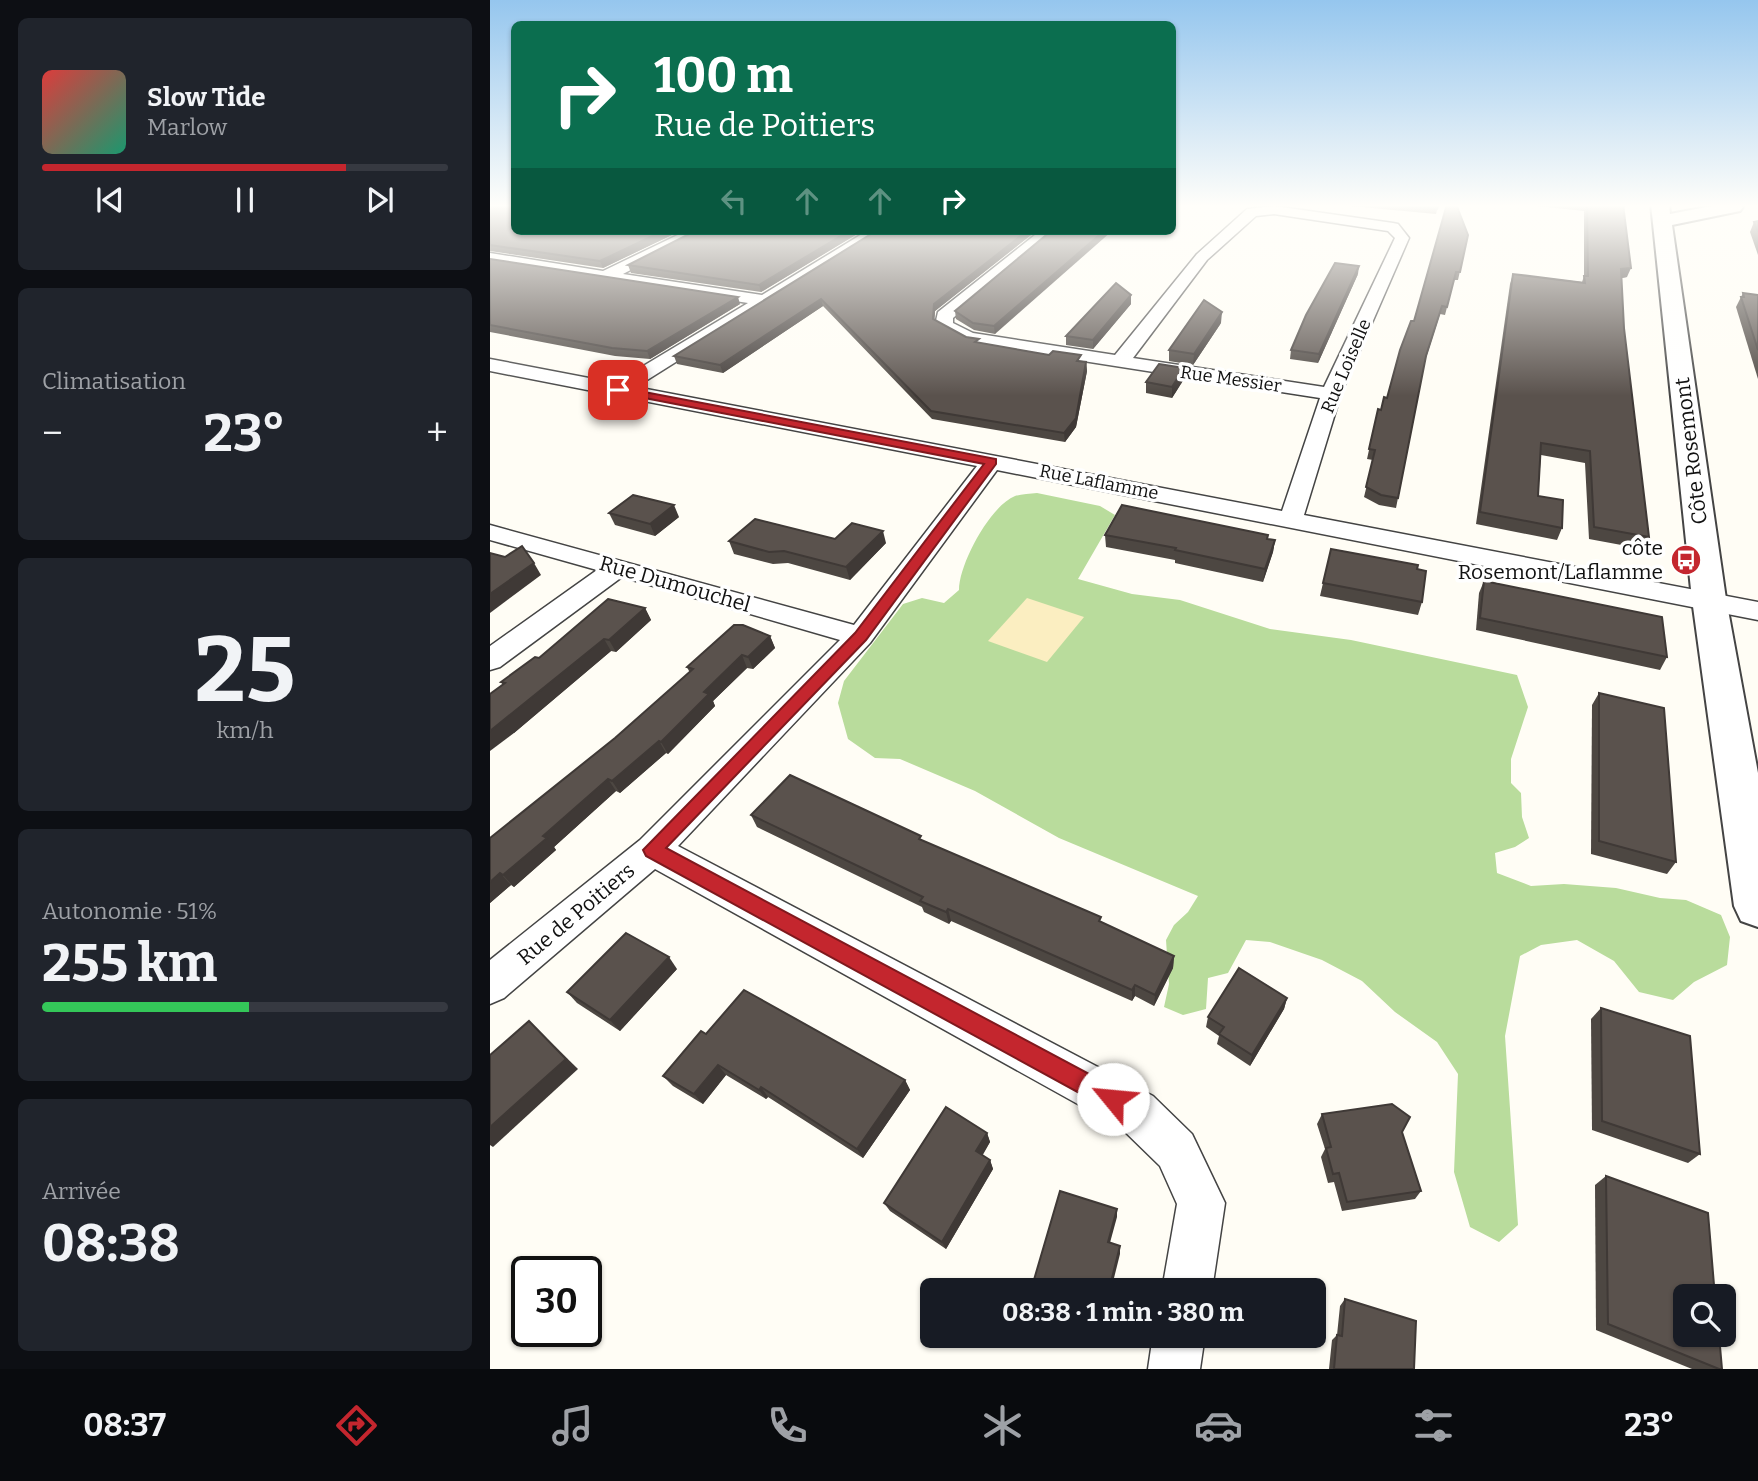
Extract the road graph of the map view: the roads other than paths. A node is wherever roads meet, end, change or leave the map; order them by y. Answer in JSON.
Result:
{"nodes":[{"id":1,"x":558,"y":268,"type":"edge"},
{"id":2,"x":622,"y":268,"type":"edge"},
{"id":3,"x":817,"y":268,"type":"edge"},
{"id":4,"x":1003,"y":268,"type":"edge"},
{"id":5,"x":1193,"y":268,"type":"edge"},
{"id":6,"x":1388,"y":268,"type":"edge"},
{"id":7,"x":1668,"y":268,"type":"edge"},
{"id":8,"x":607,"y":275,"type":"junction"},
{"id":9,"x":764,"y":300,"type":"junction"},
{"id":10,"x":1119,"y":363,"type":"junction"},
{"id":11,"x":490,"y":365,"type":"edge"},
{"id":12,"x":618,"y":390,"type":"junction"},
{"id":13,"x":1331,"y":394,"type":"junction"},
{"id":14,"x":992,"y":462,"type":"junction"},
{"id":15,"x":1291,"y":519,"type":"junction"},
{"id":16,"x":490,"y":532,"type":"edge"},
{"id":17,"x":618,"y":568,"type":"junction"},
{"id":18,"x":1709,"y":599,"type":"junction"},
{"id":19,"x":1758,"y":611,"type":"edge"},
{"id":20,"x":860,"y":636,"type":"junction"},
{"id":21,"x":490,"y":660,"type":"edge"},
{"id":22,"x":652,"y":850,"type":"junction"},
{"id":23,"x":1758,"y":906,"type":"edge"},
{"id":24,"x":490,"y":985,"type":"edge"},
{"id":25,"x":1189,"y":1278,"type":"edge"},
{"id":26,"x":1178,"y":1348,"type":"edge"},
{"id":27,"x":1174,"y":1369,"type":"edge"}],
"edges":[{"from":1,"to":8,"type":"street"},
{"from":2,"to":8,"type":"street"},
{"from":3,"to":9,"type":"street"},
{"from":4,"to":10,"type":"street","name":"Rue Messier"},
{"from":5,"to":10,"type":"street","name":"Rue Loiselle"},
{"from":6,"to":13,"type":"street","name":"Rue Loiselle"},
{"from":7,"to":18,"type":"street","name":"Côte Rosemont"},
{"from":8,"to":9,"type":"street"},
{"from":9,"to":12,"type":"street"},
{"from":10,"to":13,"type":"street","name":"Rue Messier"},
{"from":11,"to":12,"type":"street","name":"Rue Laflamme"},
{"from":12,"to":14,"type":"street","name":"Rue Laflamme"},
{"from":13,"to":15,"type":"street","name":"Rue Loiselle"},
{"from":14,"to":15,"type":"street","name":"Rue Laflamme"},
{"from":14,"to":20,"type":"street","name":"Rue de Poitiers"},
{"from":15,"to":18,"type":"street","name":"Rue Laflamme"},
{"from":16,"to":17,"type":"street","name":"Rue Dumouchel"},
{"from":17,"to":20,"type":"street","name":"Rue Dumouchel"},
{"from":17,"to":21,"type":"street"},
{"from":18,"to":19,"type":"street","name":"Rue Laflamme"},
{"from":18,"to":23,"type":"street","name":"Côte Rosemont"},
{"from":20,"to":22,"type":"street","name":"Rue de Poitiers"},
{"from":22,"to":24,"type":"street","name":"Rue de Poitiers"},
{"from":22,"to":25,"type":"street"},
{"from":26,"to":27,"type":"street"}]}
